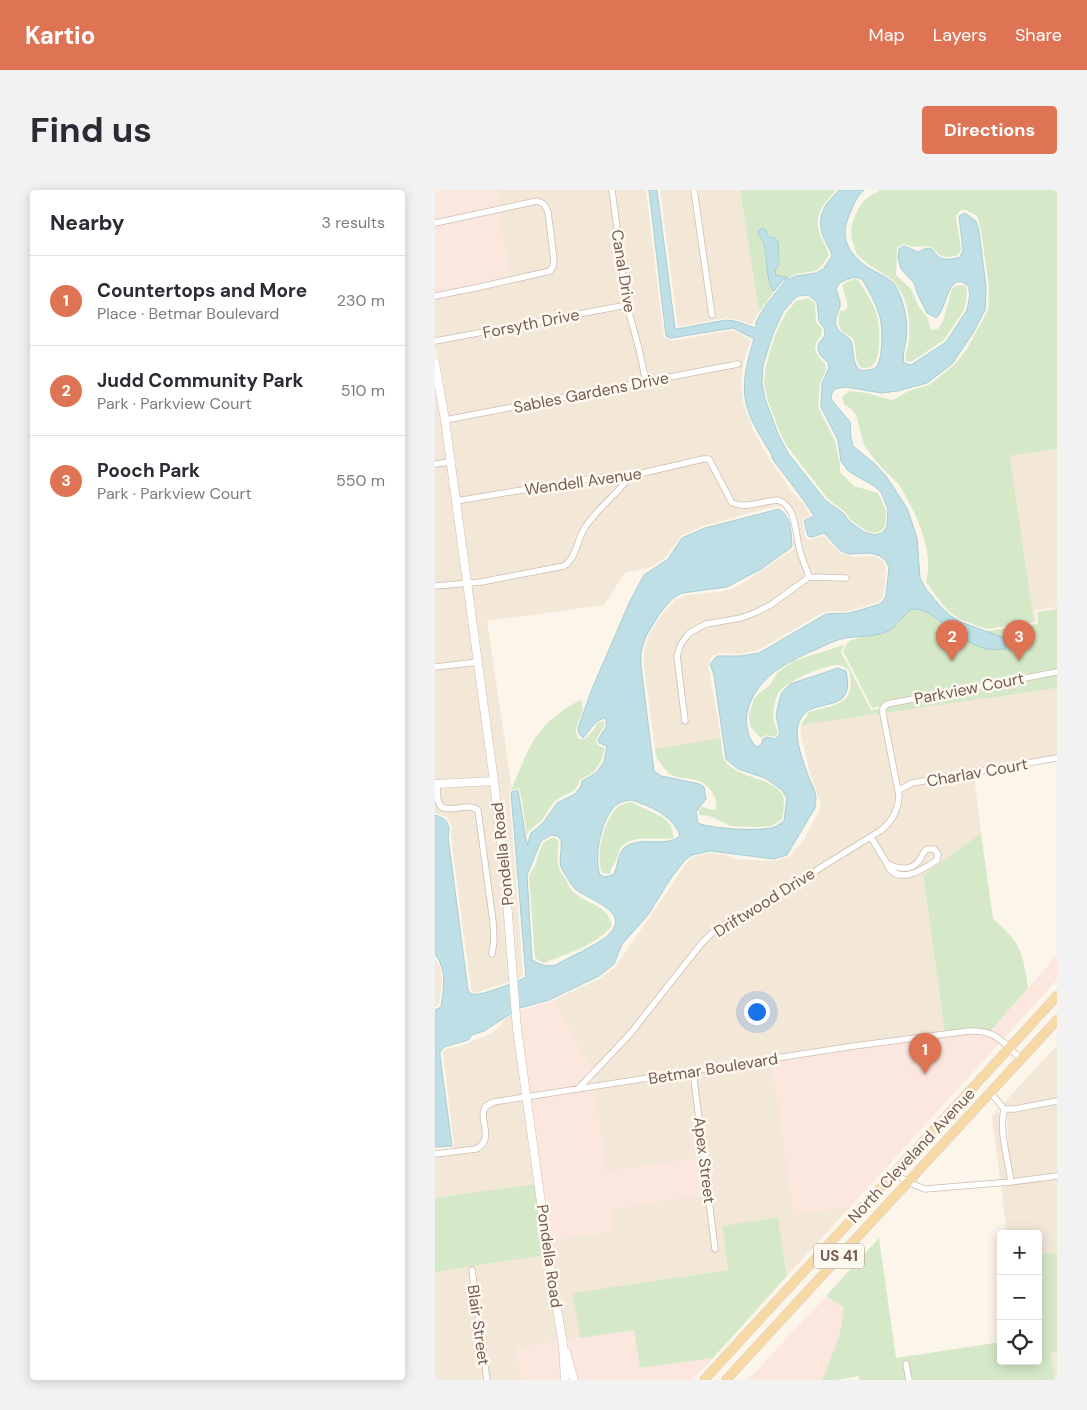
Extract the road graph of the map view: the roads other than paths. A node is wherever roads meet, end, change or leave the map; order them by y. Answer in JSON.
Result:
{"nodes":[{"id":1,"x":612,"y":190,"type":"edge"},
{"id":2,"x":694,"y":190,"type":"edge"},
{"id":3,"x":435,"y":223,"type":"edge"},
{"id":4,"x":435,"y":296,"type":"edge"},
{"id":5,"x":627,"y":305,"type":"junction"},
{"id":6,"x":712,"y":315,"type":"dead end"},
{"id":7,"x":435,"y":342,"type":"edge"},
{"id":8,"x":435,"y":363,"type":"edge"},
{"id":9,"x":738,"y":364,"type":"dead end"},
{"id":10,"x":646,"y":382,"type":"junction"},
{"id":11,"x":445,"y":420,"type":"junction"},
{"id":12,"x":451,"y":462,"type":"junction"},
{"id":13,"x":435,"y":464,"type":"edge"},
{"id":14,"x":630,"y":476,"type":"junction"},
{"id":15,"x":456,"y":501,"type":"junction"},
{"id":16,"x":809,"y":577,"type":"junction"},
{"id":17,"x":846,"y":578,"type":"dead end"},
{"id":18,"x":467,"y":582,"type":"junction"},
{"id":19,"x":435,"y":586,"type":"edge"},
{"id":20,"x":478,"y":662,"type":"junction"},
{"id":21,"x":435,"y":666,"type":"edge"},
{"id":22,"x":1057,"y":672,"type":"edge"},
{"id":23,"x":883,"y":708,"type":"joint"},
{"id":24,"x":685,"y":721,"type":"dead end"},
{"id":25,"x":1057,"y":758,"type":"edge"},
{"id":26,"x":494,"y":781,"type":"junction"},
{"id":27,"x":436,"y":784,"type":"edge"},
{"id":28,"x":899,"y":790,"type":"junction"},
{"id":29,"x":871,"y":837,"type":"junction"},
{"id":30,"x":887,"y":864,"type":"junction"},
{"id":31,"x":915,"y":864,"type":"junction"},
{"id":32,"x":919,"y":870,"type":"junction"},
{"id":33,"x":492,"y":954,"type":"dead end"},
{"id":34,"x":1057,"y":996,"type":"edge"},
{"id":35,"x":1057,"y":1020,"type":"edge"},
{"id":36,"x":1009,"y":1048,"type":"junction"},
{"id":37,"x":1021,"y":1059,"type":"junction"},
{"id":38,"x":693,"y":1071,"type":"junction"},
{"id":39,"x":578,"y":1089,"type":"junction"},
{"id":40,"x":990,"y":1092,"type":"junction"},
{"id":41,"x":527,"y":1097,"type":"junction"},
{"id":42,"x":1057,"y":1102,"type":"edge"},
{"id":43,"x":1004,"y":1109,"type":"junction"},
{"id":44,"x":435,"y":1154,"type":"edge"},
{"id":45,"x":895,"y":1173,"type":"junction"},
{"id":46,"x":1057,"y":1176,"type":"edge"},
{"id":47,"x":907,"y":1182,"type":"junction"},
{"id":48,"x":1011,"y":1182,"type":"junction"},
{"id":49,"x":715,"y":1249,"type":"dead end"},
{"id":50,"x":472,"y":1270,"type":"dead end"},
{"id":51,"x":563,"y":1345,"type":"junction"},
{"id":52,"x":906,"y":1364,"type":"dead end"},
{"id":53,"x":487,"y":1380,"type":"edge"},
{"id":54,"x":565,"y":1380,"type":"edge"},
{"id":55,"x":574,"y":1380,"type":"edge"},
{"id":56,"x":704,"y":1380,"type":"edge"},
{"id":57,"x":726,"y":1380,"type":"edge"},
{"id":58,"x":909,"y":1380,"type":"edge"}],
"edges":[{"from":1,"to":5,"type":"street","name":"Canal Drive"},
{"from":2,"to":6,"type":"street"},
{"from":3,"to":4,"type":"street"},
{"from":5,"to":7,"type":"street","name":"Forsyth Drive"},
{"from":5,"to":10,"type":"street","name":"Canal Drive"},
{"from":8,"to":11,"type":"main road","name":"Pondella Road"},
{"from":9,"to":10,"type":"street","name":"Sables Gardens Drive"},
{"from":10,"to":11,"type":"street","name":"Sables Gardens Drive"},
{"from":11,"to":12,"type":"main road","name":"Pondella Road"},
{"from":12,"to":13,"type":"street"},
{"from":12,"to":15,"type":"main road","name":"Pondella Road"},
{"from":14,"to":15,"type":"street","name":"Wendell Avenue"},
{"from":14,"to":16,"type":"street","name":"Wendell Avenue"},
{"from":14,"to":18,"type":"street"},
{"from":15,"to":18,"type":"main road","name":"Pondella Road"},
{"from":16,"to":17,"type":"street"},
{"from":16,"to":24,"type":"street"},
{"from":18,"to":19,"type":"street"},
{"from":18,"to":20,"type":"main road","name":"Pondella Road"},
{"from":20,"to":21,"type":"street"},
{"from":20,"to":26,"type":"main road","name":"Pondella Road"},
{"from":22,"to":23,"type":"street","name":"Parkview Court"},
{"from":23,"to":28,"type":"street","name":"Driftwood Drive"},
{"from":25,"to":28,"type":"street","name":"Charlav Court"},
{"from":26,"to":27,"type":"main road"},
{"from":26,"to":41,"type":"main road","name":"Pondella Road"},
{"from":27,"to":33,"type":"street"},
{"from":28,"to":29,"type":"street","name":"Driftwood Drive"},
{"from":29,"to":30,"type":"street"},
{"from":29,"to":39,"type":"street","name":"Driftwood Drive"},
{"from":30,"to":31,"type":"street"},
{"from":30,"to":32,"type":"street"},
{"from":31,"to":32,"type":"street"},
{"from":31,"to":32,"type":"street"},
{"from":34,"to":36,"type":"main road","name":"North Cleveland Avenue","number":"US 41"},
{"from":35,"to":37,"type":"main road","name":"North Cleveland Avenue","number":"US 41"},
{"from":36,"to":37,"type":"street","name":"Betmar Boulevard"},
{"from":36,"to":38,"type":"street","name":"Betmar Boulevard"},
{"from":36,"to":45,"type":"main road","name":"North Cleveland Avenue","number":"US 41"},
{"from":37,"to":40,"type":"main road","name":"North Cleveland Avenue","number":"US 41"},
{"from":38,"to":39,"type":"street","name":"Betmar Boulevard"},
{"from":38,"to":49,"type":"street","name":"Apex Street"},
{"from":39,"to":41,"type":"street","name":"Betmar Boulevard"},
{"from":40,"to":43,"type":"street"},
{"from":40,"to":47,"type":"main road","name":"North Cleveland Avenue","number":"US 41"},
{"from":41,"to":44,"type":"street","name":"Betmar Boulevard"},
{"from":41,"to":51,"type":"main road","name":"Pondella Road"},
{"from":42,"to":43,"type":"street"},
{"from":43,"to":48,"type":"street"},
{"from":45,"to":47,"type":"street"},
{"from":45,"to":56,"type":"main road","name":"North Cleveland Avenue","number":"US 41"},
{"from":46,"to":48,"type":"street"},
{"from":47,"to":48,"type":"street"},
{"from":47,"to":57,"type":"main road","name":"North Cleveland Avenue","number":"US 41"},
{"from":50,"to":53,"type":"street","name":"Blair Street"},
{"from":51,"to":54,"type":"main road","name":"Pondella Road"},
{"from":51,"to":55,"type":"main road","name":"Pondella Road"},
{"from":52,"to":58,"type":"street"}]}
